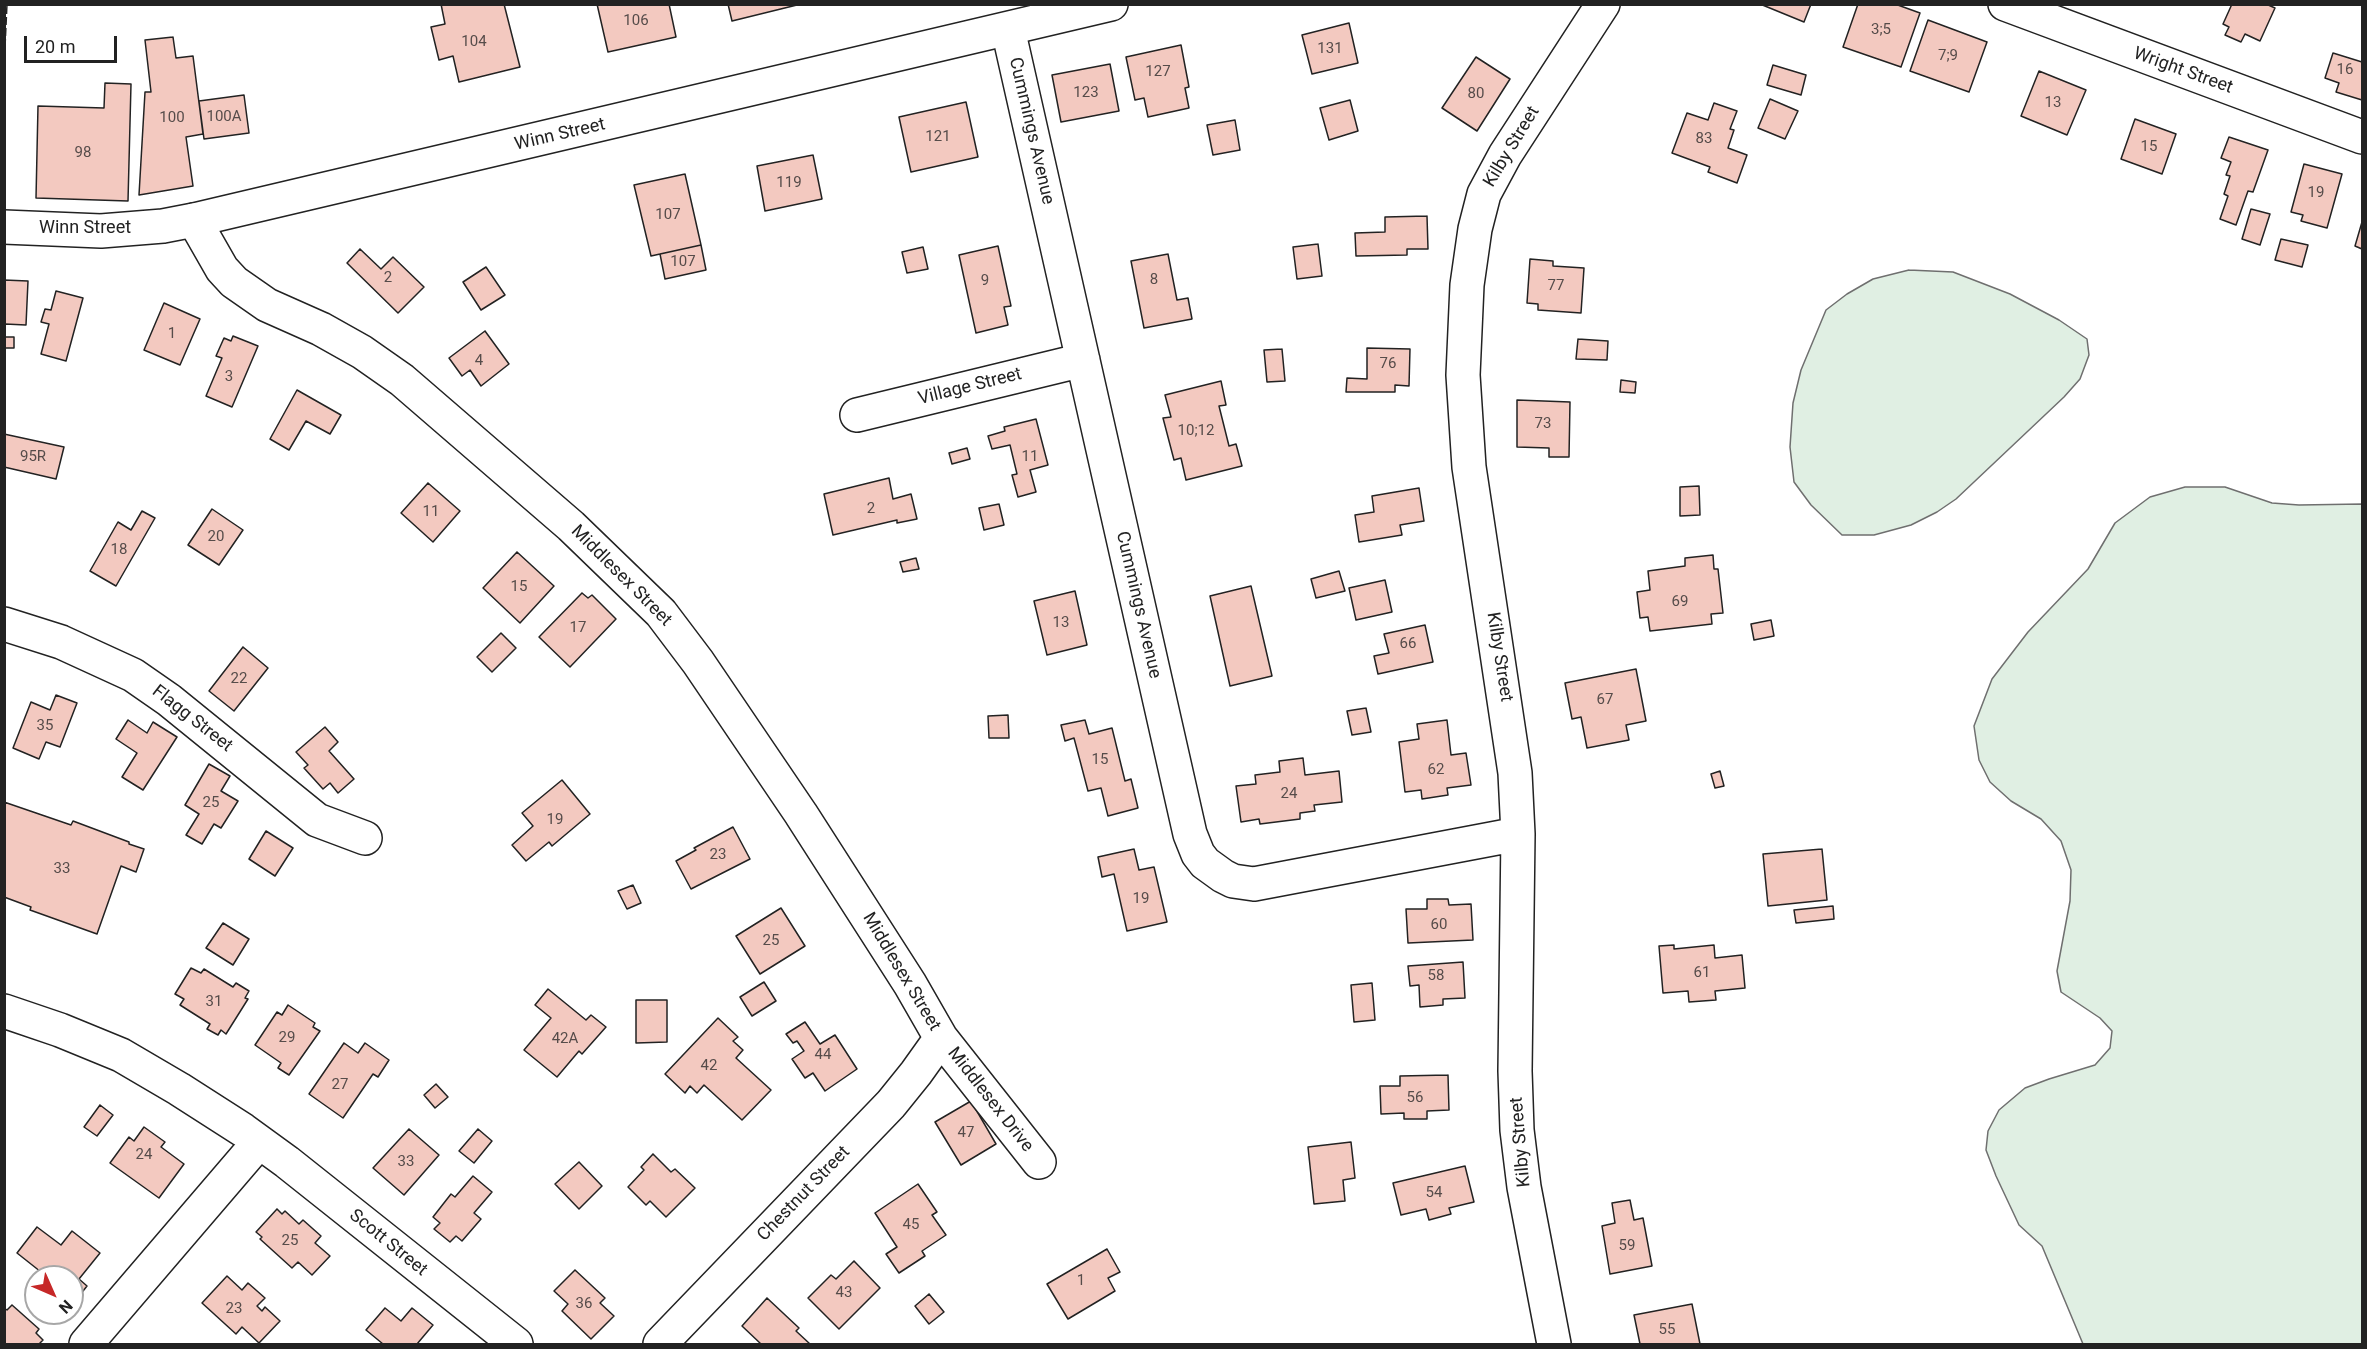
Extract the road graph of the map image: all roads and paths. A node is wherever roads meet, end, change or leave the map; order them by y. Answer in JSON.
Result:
{"nodes":[{"id":1,"x":1603,"y":4,"type":"edge"},
{"id":2,"x":2005,"y":4,"type":"edge"},
{"id":3,"x":1091,"y":7,"type":"edge"},
{"id":4,"x":1008,"y":29,"type":"junction"},
{"id":5,"x":2362,"y":137,"type":"edge"},
{"id":6,"x":194,"y":220,"type":"junction"},
{"id":7,"x":4,"y":227,"type":"edge"},
{"id":8,"x":1083,"y":360,"type":"junction"},
{"id":9,"x":857,"y":415,"type":"dead end"},
{"id":10,"x":4,"y":624,"type":"edge"},
{"id":11,"x":1518,"y":834,"type":"junction"},
{"id":12,"x":365,"y":838,"type":"dead end"},
{"id":13,"x":4,"y":1011,"type":"edge"},
{"id":14,"x":941,"y":1038,"type":"junction"},
{"id":15,"x":259,"y":1142,"type":"junction"},
{"id":16,"x":1039,"y":1162,"type":"dead end"},
{"id":17,"x":86,"y":1344,"type":"edge"},
{"id":18,"x":516,"y":1344,"type":"edge"},
{"id":19,"x":660,"y":1344,"type":"edge"},
{"id":20,"x":1554,"y":1344,"type":"edge"}],
"edges":[{"from":1,"to":11,"type":"street","name":"Kilby Street"},
{"from":2,"to":5,"type":"street","name":"Wright Street"},
{"from":3,"to":4,"type":"street","name":"Winn Street"},
{"from":4,"to":6,"type":"street","name":"Winn Street"},
{"from":4,"to":8,"type":"street","name":"Cummings Avenue"},
{"from":6,"to":7,"type":"street","name":"Winn Street"},
{"from":6,"to":14,"type":"street","name":"Middlesex Street"},
{"from":8,"to":9,"type":"street","name":"Village Street"},
{"from":8,"to":11,"type":"street","name":"Cummings Avenue"},
{"from":10,"to":12,"type":"street","name":"Flagg Street"},
{"from":11,"to":20,"type":"street","name":"Kilby Street"},
{"from":13,"to":15,"type":"street","name":"Scott Street"},
{"from":14,"to":16,"type":"street","name":"Middlesex Drive"},
{"from":14,"to":19,"type":"street","name":"Chestnut Street"},
{"from":15,"to":17,"type":"street"},
{"from":15,"to":18,"type":"street","name":"Scott Street"}]}
